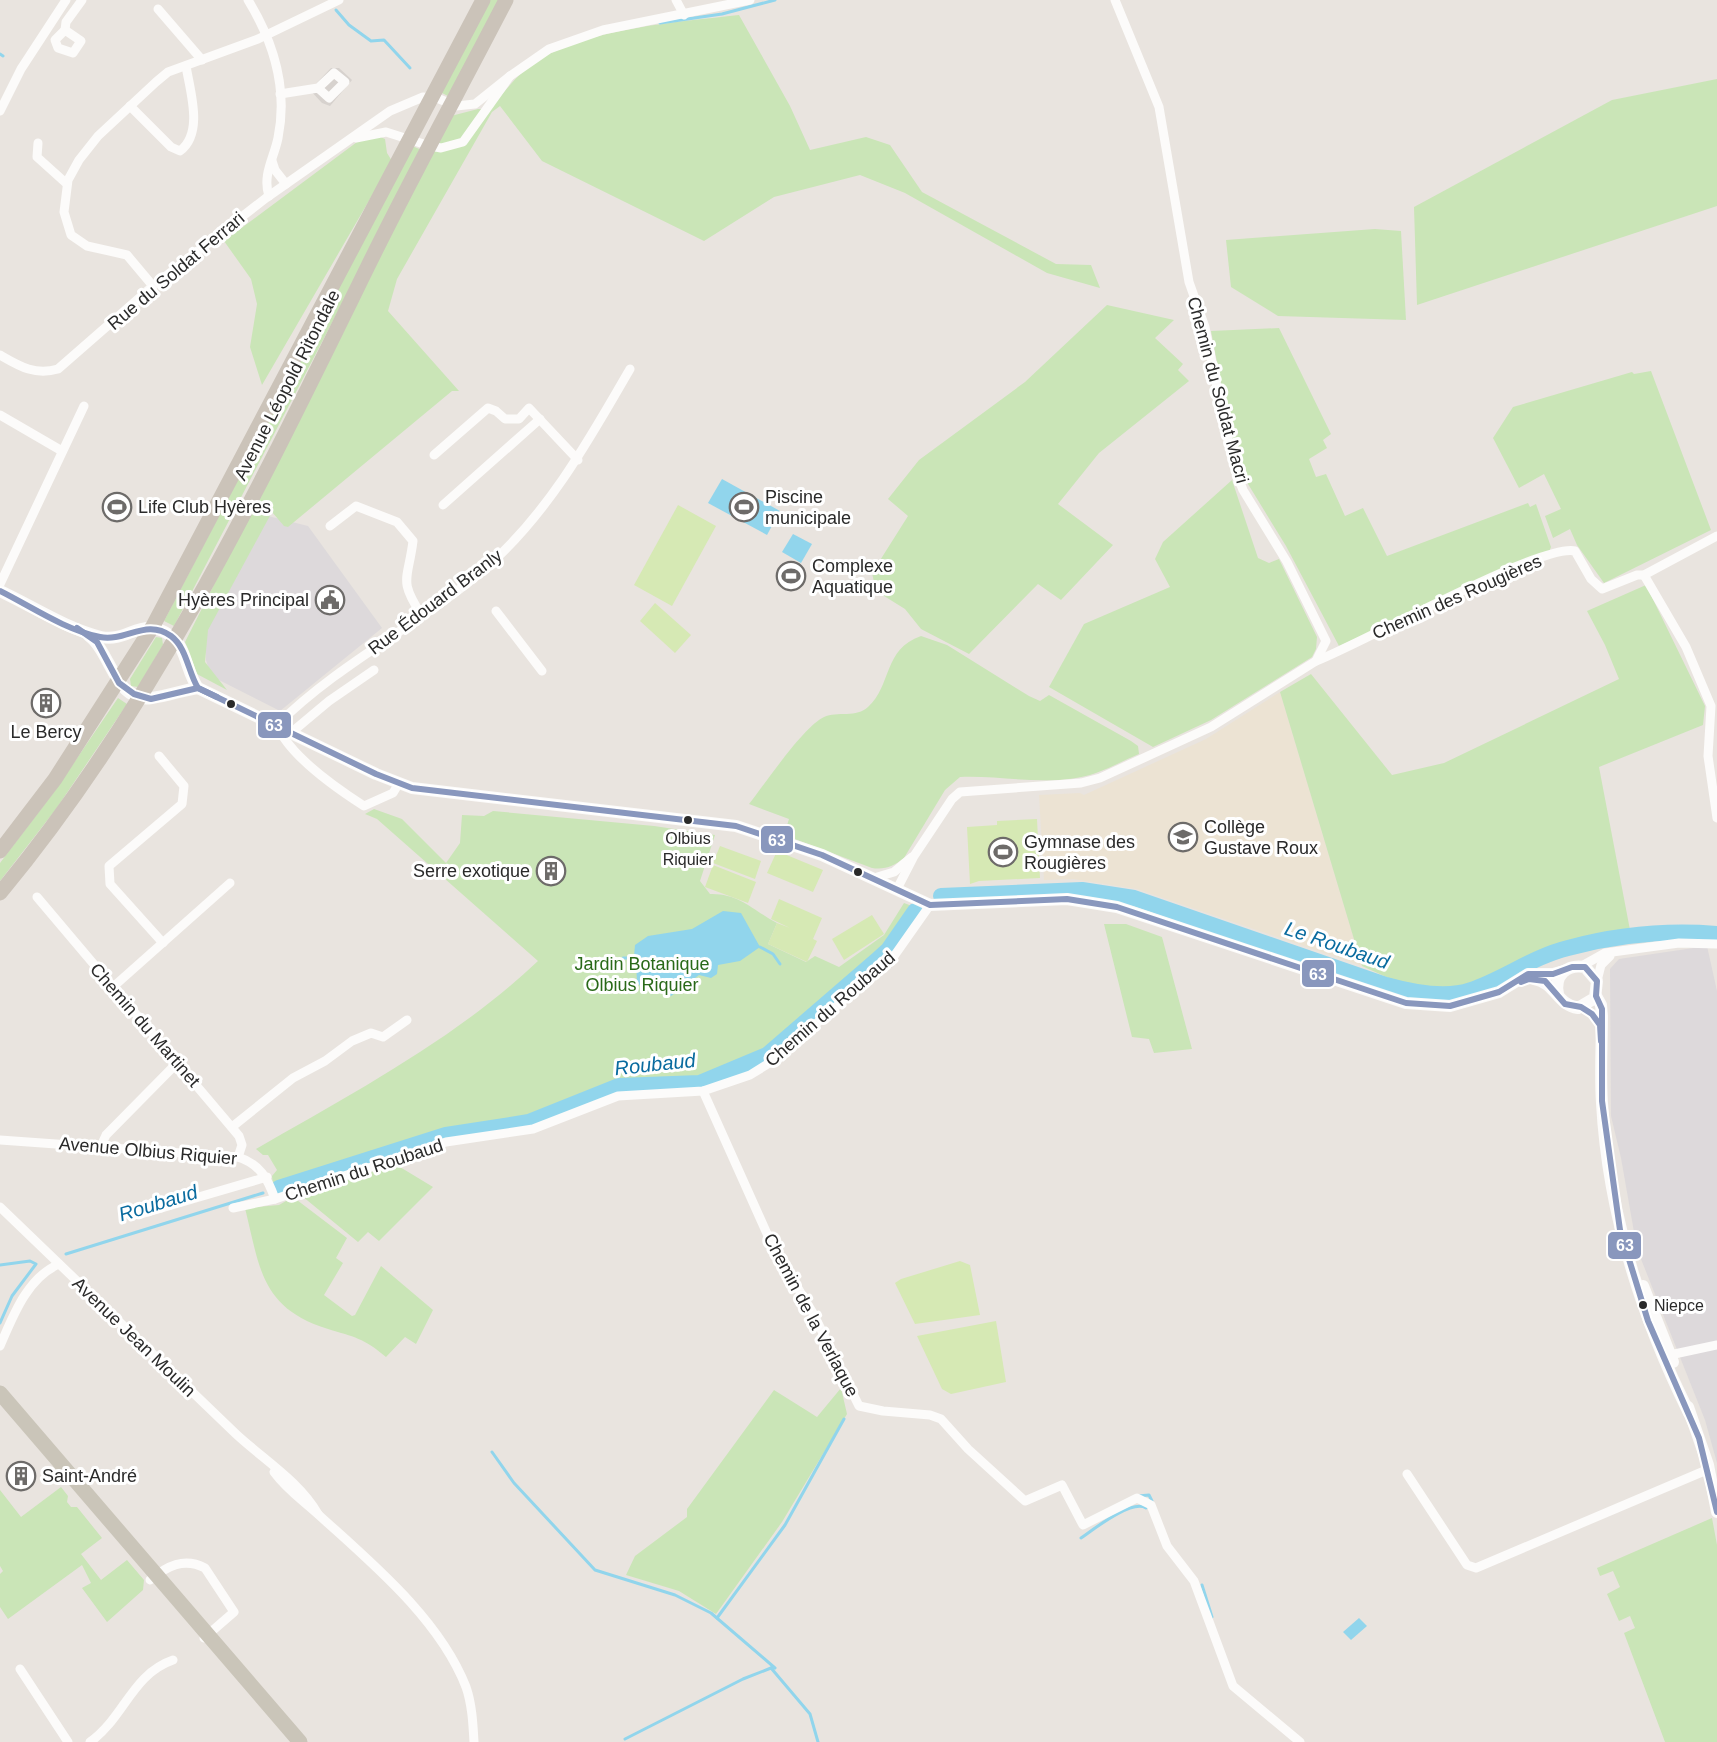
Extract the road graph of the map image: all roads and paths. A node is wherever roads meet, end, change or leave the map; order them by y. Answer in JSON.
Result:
{"nodes":[{"id":1,"x":66,"y":0,"type":"edge"},
{"id":2,"x":82,"y":0,"type":"edge"},
{"id":3,"x":248,"y":0,"type":"edge"},
{"id":4,"x":339,"y":0,"type":"edge"},
{"id":5,"x":483,"y":0,"type":"edge"},
{"id":6,"x":506,"y":0,"type":"edge"},
{"id":7,"x":676,"y":0,"type":"edge"},
{"id":8,"x":750,"y":0,"type":"edge"},
{"id":9,"x":1115,"y":0,"type":"edge"},
{"id":10,"x":158,"y":9,"type":"dead end"},
{"id":11,"x":684,"y":15,"type":"junction"},
{"id":12,"x":46,"y":30,"type":"junction"},
{"id":13,"x":65,"y":30,"type":"junction"},
{"id":14,"x":267,"y":35,"type":"junction"},
{"id":15,"x":56,"y":36,"type":"junction"},
{"id":16,"x":202,"y":60,"type":"junction"},
{"id":17,"x":186,"y":66,"type":"junction"},
{"id":18,"x":510,"y":76,"type":"junction"},
{"id":19,"x":318,"y":88,"type":"dead end"},
{"id":20,"x":280,"y":94,"type":"junction"},
{"id":21,"x":432,"y":97,"type":"junction"},
{"id":22,"x":452,"y":104,"type":"junction"},
{"id":23,"x":130,"y":106,"type":"junction"},
{"id":24,"x":0,"y":111,"type":"edge"},
{"id":25,"x":348,"y":140,"type":"junction"},
{"id":26,"x":410,"y":140,"type":"junction"},
{"id":27,"x":38,"y":143,"type":"dead end"},
{"id":28,"x":430,"y":146,"type":"junction"},
{"id":29,"x":272,"y":161,"type":"junction"},
{"id":30,"x":67,"y":184,"type":"junction"},
{"id":31,"x":286,"y":184,"type":"junction"},
{"id":32,"x":269,"y":196,"type":"junction"},
{"id":33,"x":153,"y":286,"type":"junction"},
{"id":34,"x":0,"y":355,"type":"edge"},
{"id":35,"x":630,"y":369,"type":"dead end"},
{"id":36,"x":84,"y":406,"type":"dead end"},
{"id":37,"x":0,"y":415,"type":"edge"},
{"id":38,"x":540,"y":419,"type":"junction"},
{"id":39,"x":62,"y":452,"type":"junction"},
{"id":40,"x":434,"y":455,"type":"dead end"},
{"id":41,"x":578,"y":460,"type":"junction"},
{"id":42,"x":443,"y":505,"type":"dead end"},
{"id":43,"x":330,"y":526,"type":"dead end"},
{"id":44,"x":1717,"y":536,"type":"edge"},
{"id":45,"x":1644,"y":575,"type":"junction"},
{"id":46,"x":0,"y":584,"type":"edge"},
{"id":47,"x":0,"y":591,"type":"edge"},
{"id":48,"x":496,"y":611,"type":"dead end"},
{"id":49,"x":422,"y":616,"type":"junction"},
{"id":50,"x":153,"y":626,"type":"junction"},
{"id":51,"x":78,"y":628,"type":"junction"},
{"id":52,"x":175,"y":639,"type":"junction"},
{"id":53,"x":1316,"y":662,"type":"junction"},
{"id":54,"x":374,"y":670,"type":"dead end"},
{"id":55,"x":542,"y":671,"type":"dead end"},
{"id":56,"x":119,"y":683,"type":"junction"},
{"id":57,"x":198,"y":688,"type":"junction"},
{"id":58,"x":141,"y":697,"type":"junction"},
{"id":59,"x":277,"y":725,"type":"junction"},
{"id":60,"x":292,"y":732,"type":"junction"},
{"id":61,"x":159,"y":756,"type":"dead end"},
{"id":62,"x":399,"y":783,"type":"junction"},
{"id":63,"x":1717,"y":818,"type":"edge"},
{"id":64,"x":0,"y":851,"type":"edge"},
{"id":65,"x":914,"y":856,"type":"junction"},
{"id":66,"x":894,"y":872,"type":"junction"},
{"id":67,"x":874,"y":878,"type":"junction"},
{"id":68,"x":230,"y":883,"type":"dead end"},
{"id":69,"x":894,"y":888,"type":"junction"},
{"id":70,"x":0,"y":893,"type":"edge"},
{"id":71,"x":37,"y":897,"type":"dead end"},
{"id":72,"x":930,"y":905,"type":"junction"},
{"id":73,"x":162,"y":943,"type":"junction"},
{"id":74,"x":1717,"y":944,"type":"edge"},
{"id":75,"x":1620,"y":951,"type":"junction"},
{"id":76,"x":1581,"y":967,"type":"junction"},
{"id":77,"x":1564,"y":971,"type":"junction"},
{"id":78,"x":1597,"y":981,"type":"junction"},
{"id":79,"x":1513,"y":984,"type":"junction"},
{"id":80,"x":113,"y":987,"type":"junction"},
{"id":81,"x":1558,"y":994,"type":"junction"},
{"id":82,"x":1596,"y":996,"type":"junction"},
{"id":83,"x":1581,"y":1007,"type":"junction"},
{"id":84,"x":407,"y":1020,"type":"dead end"},
{"id":85,"x":1601,"y":1037,"type":"junction"},
{"id":86,"x":178,"y":1062,"type":"junction"},
{"id":87,"x":703,"y":1091,"type":"junction"},
{"id":88,"x":232,"y":1127,"type":"junction"},
{"id":89,"x":0,"y":1140,"type":"edge"},
{"id":90,"x":101,"y":1146,"type":"junction"},
{"id":91,"x":238,"y":1157,"type":"junction"},
{"id":92,"x":267,"y":1177,"type":"junction"},
{"id":93,"x":274,"y":1199,"type":"junction"},
{"id":94,"x":0,"y":1207,"type":"edge"},
{"id":95,"x":233,"y":1208,"type":"dead end"},
{"id":96,"x":141,"y":1214,"type":"dead end"},
{"id":97,"x":59,"y":1264,"type":"junction"},
{"id":98,"x":1717,"y":1345,"type":"edge"},
{"id":99,"x":0,"y":1346,"type":"edge"},
{"id":100,"x":1667,"y":1356,"type":"junction"},
{"id":101,"x":0,"y":1393,"type":"edge"},
{"id":102,"x":0,"y":1405,"type":"edge"},
{"id":103,"x":1708,"y":1469,"type":"junction"},
{"id":104,"x":1407,"y":1474,"type":"dead end"},
{"id":105,"x":1717,"y":1512,"type":"edge"},
{"id":106,"x":153,"y":1577,"type":"junction"},
{"id":107,"x":205,"y":1637,"type":"junction"},
{"id":108,"x":173,"y":1660,"type":"dead end"},
{"id":109,"x":20,"y":1669,"type":"dead end"},
{"id":110,"x":68,"y":1742,"type":"edge"},
{"id":111,"x":90,"y":1742,"type":"edge"},
{"id":112,"x":290,"y":1742,"type":"edge"},
{"id":113,"x":300,"y":1742,"type":"edge"},
{"id":114,"x":474,"y":1742,"type":"edge"},
{"id":115,"x":1300,"y":1742,"type":"edge"}],
"edges":[{"from":1,"to":12,"type":"street"},
{"from":2,"to":13,"type":"street"},
{"from":3,"to":14,"type":"street"},
{"from":4,"to":14,"type":"street"},
{"from":5,"to":21,"type":"highway","name":"Avenue Léopold Ritondale"},
{"from":6,"to":22,"type":"highway","name":"Avenue Léopold Ritondale"},
{"from":7,"to":11,"type":"street"},
{"from":8,"to":11,"type":"street"},
{"from":9,"to":53,"type":"street","name":"Chemin du Soldat Macri"},
{"from":10,"to":16,"type":"street"},
{"from":11,"to":18,"type":"street"},
{"from":12,"to":15,"type":"street"},
{"from":12,"to":24,"type":"street"},
{"from":13,"to":15,"type":"street"},
{"from":13,"to":15,"type":"street"},
{"from":14,"to":16,"type":"street"},
{"from":14,"to":20,"type":"street"},
{"from":16,"to":17,"type":"street"},
{"from":17,"to":23,"type":"street"},
{"from":17,"to":23,"type":"street"},
{"from":18,"to":22,"type":"street"},
{"from":18,"to":28,"type":"street"},
{"from":19,"to":20,"type":"street"},
{"from":20,"to":29,"type":"street"},
{"from":21,"to":22,"type":"street"},
{"from":21,"to":25,"type":"street","name":"Rue du Soldat Ferrari"},
{"from":21,"to":26,"type":"highway","name":"Avenue Léopold Ritondale"},
{"from":22,"to":28,"type":"highway","name":"Avenue Léopold Ritondale"},
{"from":23,"to":30,"type":"street"},
{"from":25,"to":26,"type":"street","name":"Rue du Soldat Ferrari"},
{"from":25,"to":31,"type":"street","name":"Rue du Soldat Ferrari"},
{"from":26,"to":28,"type":"street","name":"Rue du Soldat Ferrari"},
{"from":26,"to":50,"type":"highway","name":"Avenue Léopold Ritondale"},
{"from":27,"to":30,"type":"street"},
{"from":28,"to":52,"type":"highway","name":"Avenue Léopold Ritondale"},
{"from":29,"to":31,"type":"street"},
{"from":29,"to":32,"type":"street"},
{"from":30,"to":33,"type":"street"},
{"from":31,"to":32,"type":"street","name":"Rue du Soldat Ferrari"},
{"from":32,"to":33,"type":"street","name":"Rue du Soldat Ferrari"},
{"from":33,"to":34,"type":"street","name":"Rue du Soldat Ferrari"},
{"from":35,"to":41,"type":"street","name":"Rue Édouard Branly"},
{"from":36,"to":39,"type":"street"},
{"from":37,"to":39,"type":"street"},
{"from":38,"to":40,"type":"street"},
{"from":38,"to":41,"type":"street"},
{"from":38,"to":42,"type":"street"},
{"from":39,"to":46,"type":"street"},
{"from":41,"to":49,"type":"street","name":"Rue Édouard Branly"},
{"from":43,"to":49,"type":"street"},
{"from":44,"to":45,"type":"street"},
{"from":45,"to":53,"type":"street","name":"Chemin des Rougières"},
{"from":45,"to":63,"type":"street"},
{"from":47,"to":51,"type":"street"},
{"from":48,"to":55,"type":"street"},
{"from":49,"to":59,"type":"street","name":"Rue Édouard Branly"},
{"from":50,"to":51,"type":"street"},
{"from":50,"to":52,"type":"street"},
{"from":50,"to":56,"type":"highway","name":"Avenue Léopold Ritondale"},
{"from":51,"to":56,"type":"street"},
{"from":52,"to":57,"type":"street"},
{"from":52,"to":58,"type":"highway","name":"Avenue Léopold Ritondale"},
{"from":53,"to":65,"type":"street"},
{"from":54,"to":60,"type":"street"},
{"from":56,"to":58,"type":"street"},
{"from":56,"to":64,"type":"highway","name":"Avenue Léopold Ritondale"},
{"from":57,"to":58,"type":"street"},
{"from":57,"to":59,"type":"street"},
{"from":58,"to":70,"type":"highway","name":"Avenue Léopold Ritondale"},
{"from":59,"to":60,"type":"street"},
{"from":59,"to":62,"type":"street"},
{"from":60,"to":62,"type":"street"},
{"from":61,"to":73,"type":"street"},
{"from":62,"to":67,"type":"street"},
{"from":65,"to":66,"type":"street"},
{"from":65,"to":69,"type":"street"},
{"from":66,"to":67,"type":"street"},
{"from":66,"to":69,"type":"street"},
{"from":67,"to":69,"type":"street"},
{"from":68,"to":73,"type":"street"},
{"from":69,"to":72,"type":"street"},
{"from":71,"to":80,"type":"street","name":"Chemin du Martinet"},
{"from":72,"to":79,"type":"street"},
{"from":72,"to":87,"type":"street","name":"Chemin du Roubaud"},
{"from":73,"to":80,"type":"street"},
{"from":74,"to":75,"type":"street"},
{"from":75,"to":76,"type":"street"},
{"from":75,"to":78,"type":"street"},
{"from":76,"to":77,"type":"street"},
{"from":76,"to":78,"type":"street"},
{"from":77,"to":79,"type":"street"},
{"from":77,"to":81,"type":"street"},
{"from":78,"to":82,"type":"street"},
{"from":79,"to":81,"type":"street"},
{"from":80,"to":86,"type":"street","name":"Chemin du Martinet"},
{"from":81,"to":83,"type":"street"},
{"from":82,"to":83,"type":"street"},
{"from":82,"to":85,"type":"street"},
{"from":83,"to":85,"type":"street"},
{"from":84,"to":88,"type":"street"},
{"from":85,"to":100,"type":"street"},
{"from":86,"to":88,"type":"street","name":"Chemin du Martinet"},
{"from":86,"to":90,"type":"street"},
{"from":87,"to":93,"type":"street","name":"Chemin du Roubaud"},
{"from":87,"to":115,"type":"street","name":"Chemin de la Verlaque"},
{"from":88,"to":91,"type":"street","name":"Chemin du Martinet"},
{"from":89,"to":90,"type":"street","name":"Avenue Olbius Riquier"},
{"from":90,"to":91,"type":"street","name":"Avenue Olbius Riquier"},
{"from":91,"to":92,"type":"street","name":"Avenue Olbius Riquier"},
{"from":92,"to":93,"type":"street"},
{"from":92,"to":96,"type":"street"},
{"from":93,"to":95,"type":"street","name":"Chemin du Roubaud"},
{"from":94,"to":97,"type":"street","name":"Avenue Jean Moulin"},
{"from":97,"to":99,"type":"street"},
{"from":97,"to":114,"type":"street","name":"Avenue Jean Moulin"},
{"from":98,"to":100,"type":"street"},
{"from":100,"to":103,"type":"street"},
{"from":101,"to":106,"type":"main road"},
{"from":102,"to":106,"type":"main road"},
{"from":103,"to":104,"type":"street"},
{"from":103,"to":105,"type":"street"},
{"from":106,"to":107,"type":"main road"},
{"from":106,"to":107,"type":"street"},
{"from":107,"to":112,"type":"main road"},
{"from":107,"to":113,"type":"main road"},
{"from":108,"to":111,"type":"street"},
{"from":109,"to":110,"type":"street"}]}
